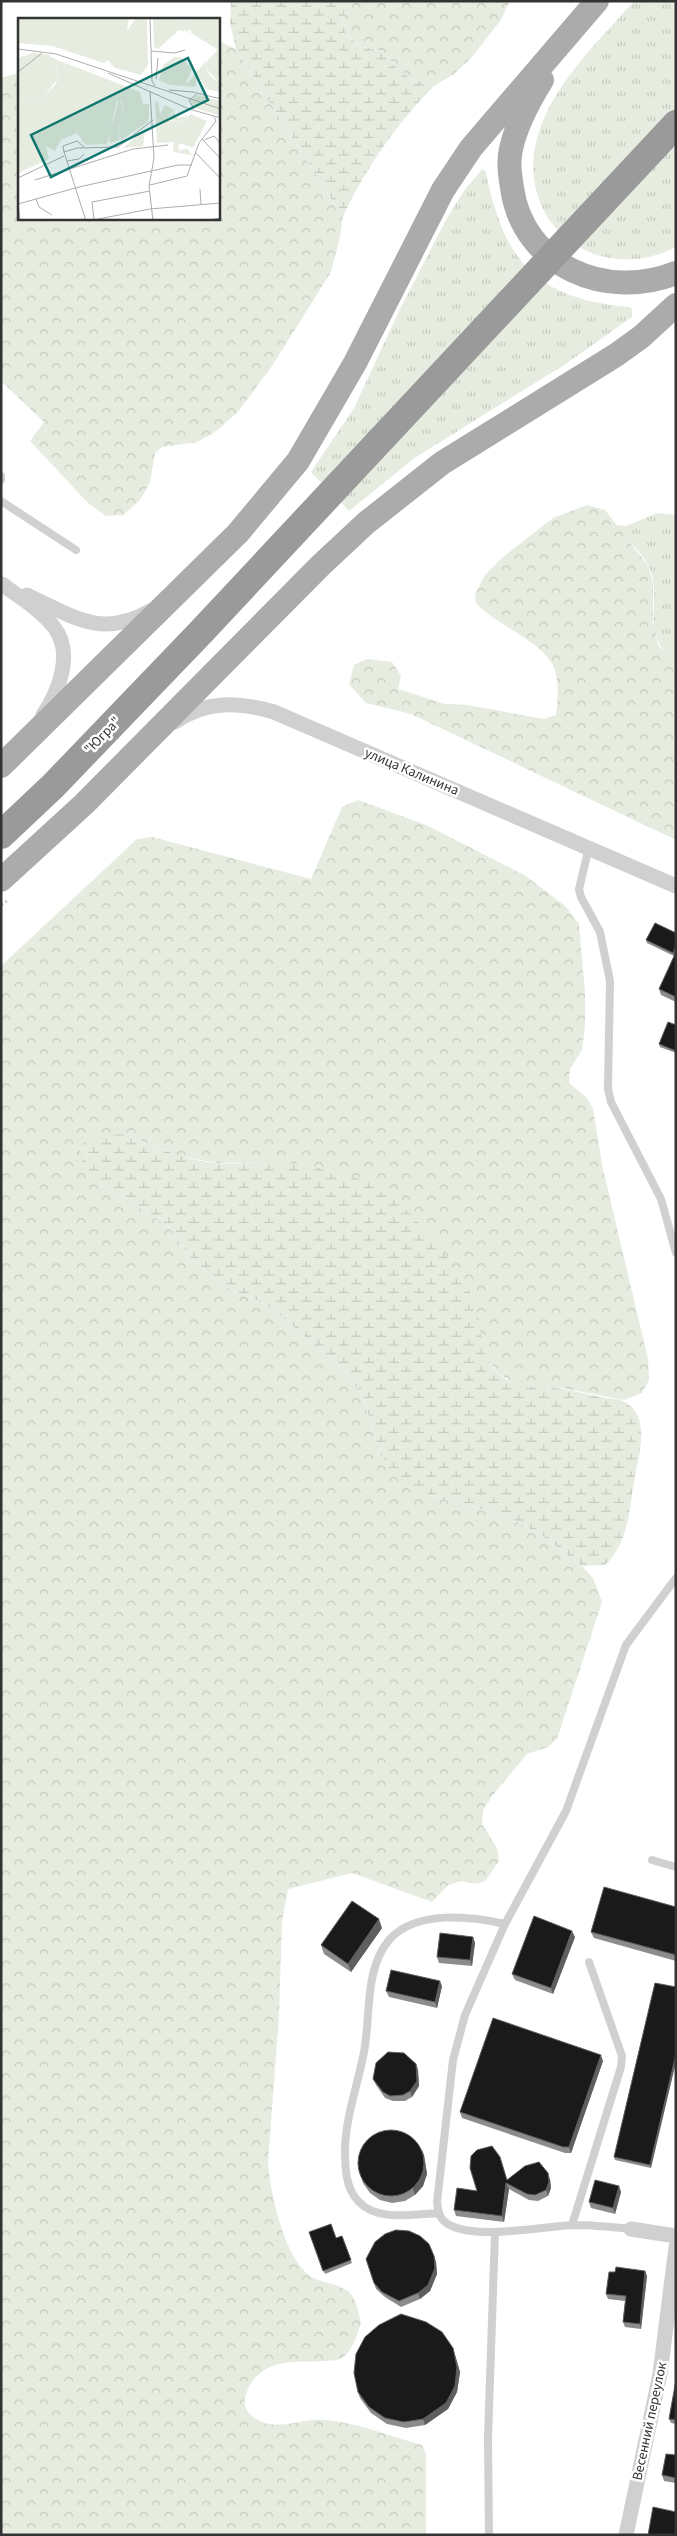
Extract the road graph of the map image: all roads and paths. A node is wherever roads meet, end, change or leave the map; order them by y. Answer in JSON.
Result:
{"nodes":[{"id":1,"x":597,"y":1,"type":"edge"},
{"id":2,"x":581,"y":20,"type":"junction"},
{"id":3,"x":676,"y":124,"type":"edge"},
{"id":4,"x":676,"y":274,"type":"edge"},
{"id":5,"x":676,"y":305,"type":"edge"},
{"id":6,"x":1,"y":501,"type":"edge"},
{"id":7,"x":76,"y":550,"type":"dead end"},
{"id":8,"x":2,"y":584,"type":"edge"},
{"id":9,"x":173,"y":598,"type":"junction"},
{"id":10,"x":202,"y":632,"type":"junction"},
{"id":11,"x":148,"y":741,"type":"junction"},
{"id":12,"x":22,"y":746,"type":"junction"},
{"id":13,"x":1,"y":766,"type":"edge"},
{"id":14,"x":1,"y":818,"type":"edge"},
{"id":15,"x":1,"y":835,"type":"edge"},
{"id":16,"x":589,"y":847,"type":"junction"},
{"id":17,"x":676,"y":886,"type":"edge"},
{"id":18,"x":5,"y":890,"type":"edge"},
{"id":19,"x":1,"y":905,"type":"edge"},
{"id":20,"x":676,"y":1253,"type":"edge"},
{"id":21,"x":676,"y":1578,"type":"edge"},
{"id":22,"x":652,"y":1860,"type":"dead end"},
{"id":23,"x":676,"y":1867,"type":"edge"},
{"id":24,"x":505,"y":1924,"type":"junction"},
{"id":25,"x":589,"y":1962,"type":"dead end"},
{"id":26,"x":439,"y":2214,"type":"junction"},
{"id":27,"x":572,"y":2225,"type":"junction"},
{"id":28,"x":631,"y":2229,"type":"joint"},
{"id":29,"x":495,"y":2232,"type":"junction"},
{"id":30,"x":676,"y":2236,"type":"edge"},
{"id":31,"x":676,"y":2247,"type":"edge"},
{"id":32,"x":489,"y":2535,"type":"edge"},
{"id":33,"x":626,"y":2535,"type":"edge"}],
"edges":[{"from":1,"to":2,"type":"main road"},
{"from":2,"to":4,"type":"main road"},
{"from":2,"to":9,"type":"main road"},
{"from":3,"to":10,"type":"highway","name":"\"Югра\""},
{"from":5,"to":11,"type":"main road"},
{"from":6,"to":7,"type":"lane"},
{"from":8,"to":9,"type":"street"},
{"from":8,"to":12,"type":"street"},
{"from":9,"to":12,"type":"main road"},
{"from":10,"to":14,"type":"highway","name":"\"Югра\""},
{"from":10,"to":15,"type":"highway","name":"\"Югра\""},
{"from":11,"to":16,"type":"street","name":"улица Калинина"},
{"from":11,"to":18,"type":"main road"},
{"from":12,"to":13,"type":"main road"},
{"from":16,"to":17,"type":"street","name":"улица Калинина"},
{"from":16,"to":20,"type":"lane"},
{"from":18,"to":19,"type":"path"},
{"from":21,"to":24,"type":"lane"},
{"from":22,"to":23,"type":"lane"},
{"from":24,"to":26,"type":"lane"},
{"from":24,"to":26,"type":"lane"},
{"from":25,"to":27,"type":"lane"},
{"from":26,"to":29,"type":"lane"},
{"from":27,"to":28,"type":"lane"},
{"from":27,"to":29,"type":"lane"},
{"from":28,"to":30,"type":"street"},
{"from":29,"to":32,"type":"lane"},
{"from":31,"to":33,"type":"street","name":"Весенний переулок"}]}
